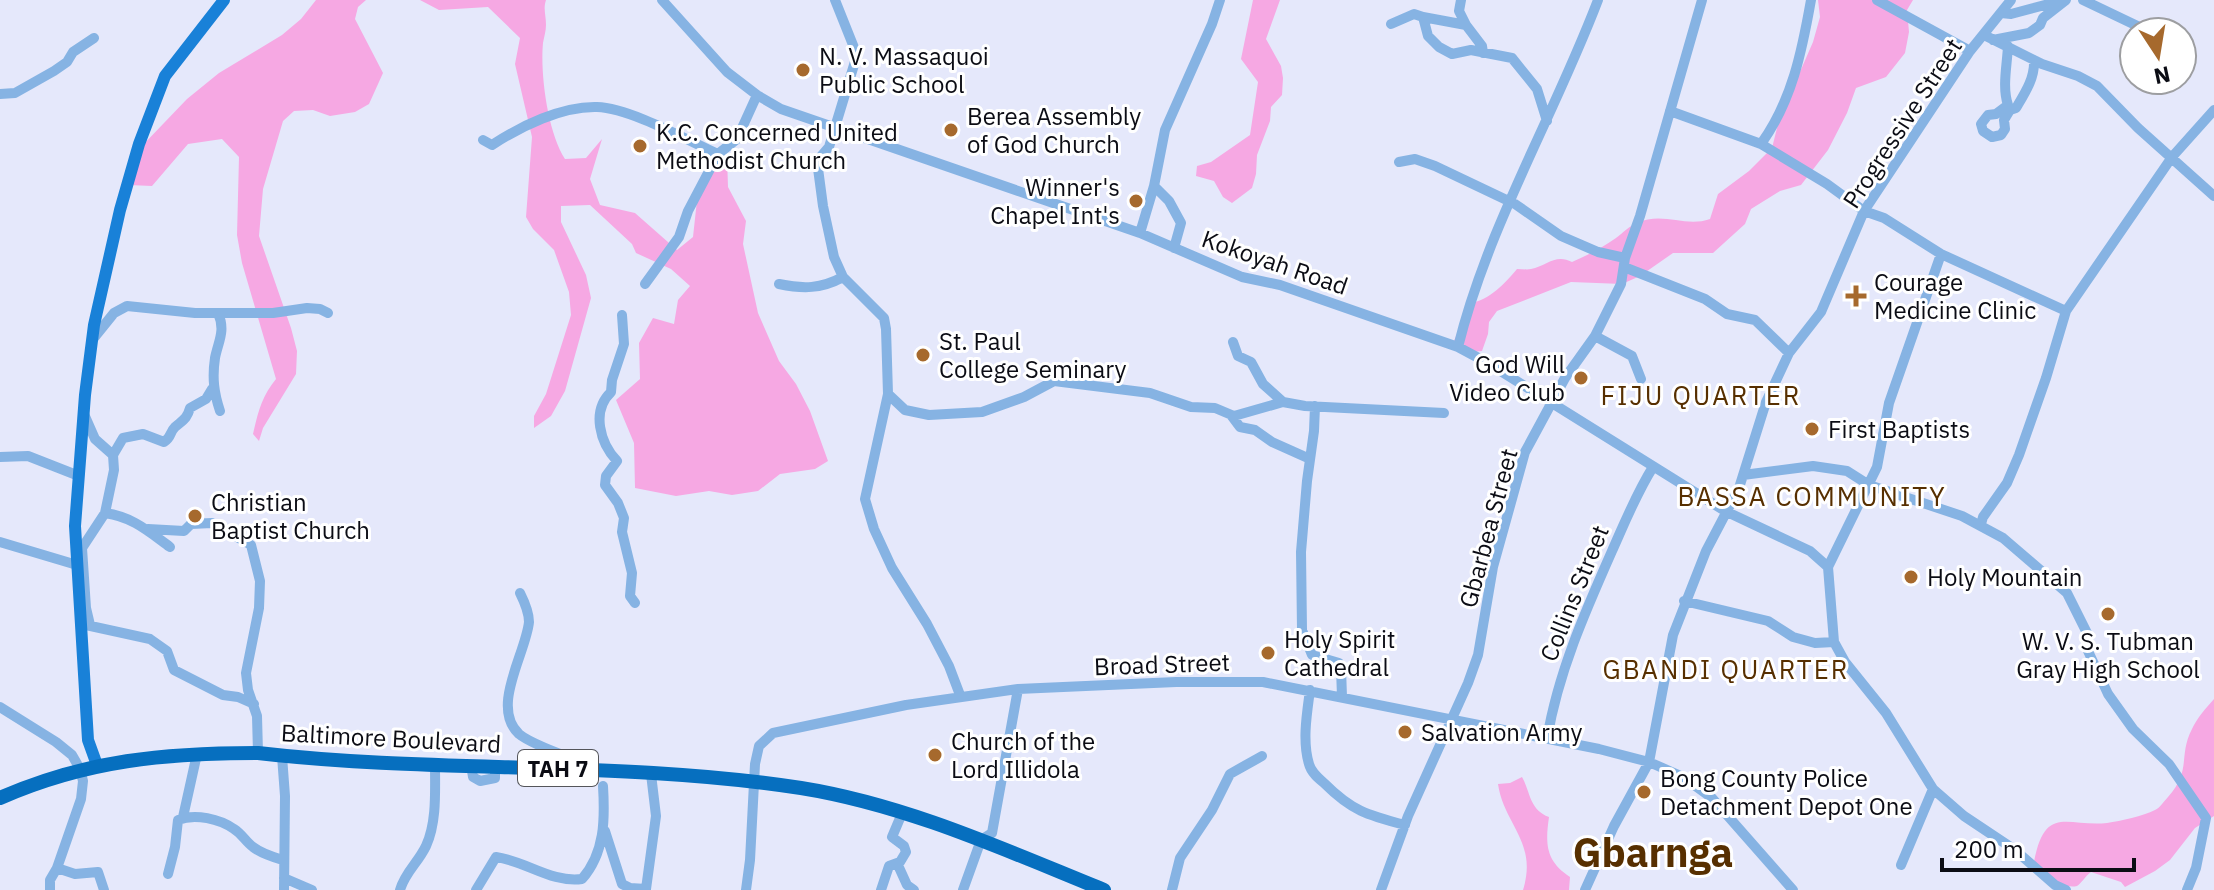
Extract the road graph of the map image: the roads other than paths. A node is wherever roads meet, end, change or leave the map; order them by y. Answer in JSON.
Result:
{"nodes":[{"id":1,"x":224,"y":0,"type":"edge"},
{"id":2,"x":662,"y":0,"type":"edge"},
{"id":3,"x":835,"y":0,"type":"edge"},
{"id":4,"x":1220,"y":0,"type":"edge"},
{"id":5,"x":1461,"y":0,"type":"edge"},
{"id":6,"x":1598,"y":0,"type":"edge"},
{"id":7,"x":1702,"y":0,"type":"edge"},
{"id":8,"x":1811,"y":0,"type":"edge"},
{"id":9,"x":1877,"y":0,"type":"edge"},
{"id":10,"x":2011,"y":0,"type":"edge"},
{"id":11,"x":2065,"y":0,"type":"edge"},
{"id":12,"x":2083,"y":0,"type":"edge"},
{"id":13,"x":2044,"y":3,"type":"junction"},
{"id":14,"x":2001,"y":13,"type":"junction"},
{"id":15,"x":1423,"y":17,"type":"junction"},
{"id":16,"x":2118,"y":17,"type":"edge"},
{"id":17,"x":2043,"y":18,"type":"junction"},
{"id":18,"x":1391,"y":24,"type":"dead end"},
{"id":19,"x":1466,"y":25,"type":"junction"},
{"id":20,"x":94,"y":38,"type":"dead end"},
{"id":21,"x":1989,"y":38,"type":"junction"},
{"id":22,"x":2008,"y":46,"type":"junction"},
{"id":23,"x":1970,"y":51,"type":"junction"},
{"id":24,"x":1483,"y":53,"type":"junction"},
{"id":25,"x":2034,"y":60,"type":"junction"},
{"id":26,"x":0,"y":94,"type":"edge"},
{"id":27,"x":757,"y":95,"type":"junction"},
{"id":28,"x":2214,"y":110,"type":"edge"},
{"id":29,"x":1670,"y":111,"type":"junction"},
{"id":30,"x":1547,"y":121,"type":"junction"},
{"id":31,"x":835,"y":126,"type":"junction"},
{"id":32,"x":483,"y":140,"type":"dead end"},
{"id":33,"x":1761,"y":144,"type":"junction"},
{"id":34,"x":718,"y":154,"type":"junction"},
{"id":35,"x":2172,"y":157,"type":"junction"},
{"id":36,"x":1399,"y":162,"type":"dead end"},
{"id":37,"x":1154,"y":186,"type":"junction"},
{"id":38,"x":2214,"y":196,"type":"edge"},
{"id":39,"x":1510,"y":202,"type":"junction"},
{"id":40,"x":1864,"y":211,"type":"junction"},
{"id":41,"x":1140,"y":233,"type":"junction"},
{"id":42,"x":1174,"y":248,"type":"junction"},
{"id":43,"x":1941,"y":254,"type":"junction"},
{"id":44,"x":1625,"y":262,"type":"junction"},
{"id":45,"x":843,"y":277,"type":"junction"},
{"id":46,"x":645,"y":284,"type":"dead end"},
{"id":47,"x":779,"y":284,"type":"dead end"},
{"id":48,"x":2066,"y":311,"type":"junction"},
{"id":49,"x":218,"y":313,"type":"junction"},
{"id":50,"x":328,"y":313,"type":"dead end"},
{"id":51,"x":622,"y":315,"type":"dead end"},
{"id":52,"x":1595,"y":336,"type":"junction"},
{"id":53,"x":93,"y":339,"type":"junction"},
{"id":54,"x":1233,"y":342,"type":"dead end"},
{"id":55,"x":1458,"y":347,"type":"junction"},
{"id":56,"x":1789,"y":353,"type":"junction"},
{"id":57,"x":1641,"y":379,"type":"dead end"},
{"id":58,"x":212,"y":389,"type":"junction"},
{"id":59,"x":888,"y":394,"type":"junction"},
{"id":60,"x":1283,"y":402,"type":"junction"},
{"id":61,"x":1551,"y":404,"type":"junction"},
{"id":62,"x":1315,"y":406,"type":"junction"},
{"id":63,"x":220,"y":411,"type":"dead end"},
{"id":64,"x":1444,"y":413,"type":"dead end"},
{"id":65,"x":83,"y":414,"type":"junction"},
{"id":66,"x":1231,"y":415,"type":"junction"},
{"id":67,"x":113,"y":455,"type":"junction"},
{"id":68,"x":0,"y":457,"type":"edge"},
{"id":69,"x":1310,"y":459,"type":"junction"},
{"id":70,"x":1653,"y":467,"type":"junction"},
{"id":71,"x":1743,"y":475,"type":"junction"},
{"id":72,"x":79,"y":476,"type":"junction"},
{"id":73,"x":1869,"y":485,"type":"junction"},
{"id":74,"x":1725,"y":511,"type":"junction"},
{"id":75,"x":105,"y":513,"type":"junction"},
{"id":76,"x":1981,"y":524,"type":"junction"},
{"id":77,"x":148,"y":529,"type":"junction"},
{"id":78,"x":0,"y":542,"type":"edge"},
{"id":79,"x":170,"y":547,"type":"dead end"},
{"id":80,"x":77,"y":565,"type":"junction"},
{"id":81,"x":1828,"y":567,"type":"junction"},
{"id":82,"x":520,"y":593,"type":"dead end"},
{"id":83,"x":1684,"y":601,"type":"junction"},
{"id":84,"x":635,"y":603,"type":"dead end"},
{"id":85,"x":86,"y":625,"type":"junction"},
{"id":86,"x":1834,"y":642,"type":"junction"},
{"id":87,"x":1018,"y":689,"type":"junction"},
{"id":88,"x":1310,"y":690,"type":"junction"},
{"id":89,"x":960,"y":695,"type":"junction"},
{"id":90,"x":1342,"y":697,"type":"junction"},
{"id":91,"x":254,"y":704,"type":"junction"},
{"id":92,"x":0,"y":707,"type":"edge"},
{"id":93,"x":1451,"y":721,"type":"junction"},
{"id":94,"x":1547,"y":739,"type":"junction"},
{"id":95,"x":258,"y":753,"type":"junction"},
{"id":96,"x":197,"y":754,"type":"junction"},
{"id":97,"x":282,"y":756,"type":"junction"},
{"id":98,"x":1262,"y":756,"type":"dead end"},
{"id":99,"x":1649,"y":762,"type":"junction"},
{"id":100,"x":435,"y":764,"type":"junction"},
{"id":101,"x":97,"y":765,"type":"junction"},
{"id":102,"x":80,"y":769,"type":"junction"},
{"id":103,"x":651,"y":774,"type":"junction"},
{"id":104,"x":604,"y":778,"type":"junction"},
{"id":105,"x":755,"y":782,"type":"junction"},
{"id":106,"x":1933,"y":789,"type":"junction"},
{"id":107,"x":0,"y":798,"type":"edge"},
{"id":108,"x":903,"y":811,"type":"junction"},
{"id":109,"x":183,"y":817,"type":"junction"},
{"id":110,"x":2206,"y":818,"type":"junction"},
{"id":111,"x":1405,"y":825,"type":"junction"},
{"id":112,"x":605,"y":826,"type":"junction"},
{"id":113,"x":2214,"y":828,"type":"edge"},
{"id":114,"x":981,"y":840,"type":"junction"},
{"id":115,"x":283,"y":860,"type":"junction"},
{"id":116,"x":897,"y":863,"type":"junction"},
{"id":117,"x":1901,"y":865,"type":"dead end"},
{"id":118,"x":57,"y":868,"type":"junction"},
{"id":119,"x":168,"y":874,"type":"dead end"},
{"id":120,"x":284,"y":884,"type":"edge"},
{"id":121,"x":50,"y":890,"type":"edge"},
{"id":122,"x":104,"y":890,"type":"edge"},
{"id":123,"x":312,"y":890,"type":"edge"},
{"id":124,"x":400,"y":890,"type":"edge"},
{"id":125,"x":476,"y":890,"type":"edge"},
{"id":126,"x":746,"y":890,"type":"edge"},
{"id":127,"x":881,"y":890,"type":"edge"},
{"id":128,"x":914,"y":890,"type":"edge"},
{"id":129,"x":963,"y":890,"type":"edge"},
{"id":130,"x":1104,"y":890,"type":"edge"},
{"id":131,"x":1172,"y":890,"type":"edge"},
{"id":132,"x":1381,"y":890,"type":"edge"},
{"id":133,"x":1585,"y":890,"type":"edge"},
{"id":134,"x":1793,"y":890,"type":"edge"},
{"id":135,"x":2066,"y":890,"type":"edge"},
{"id":136,"x":2187,"y":890,"type":"edge"}],
"edges":[{"from":1,"to":53,"type":"main road"},
{"from":2,"to":27,"type":"street","name":"Kokoyah Road"},
{"from":3,"to":31,"type":"street"},
{"from":4,"to":37,"type":"street"},
{"from":5,"to":19,"type":"street"},
{"from":6,"to":30,"type":"street"},
{"from":7,"to":29,"type":"street","name":"Gbarbea Street"},
{"from":8,"to":33,"type":"street"},
{"from":9,"to":23,"type":"street"},
{"from":10,"to":14,"type":"street","name":"Progressive Street"},
{"from":11,"to":13,"type":"street"},
{"from":11,"to":17,"type":"street"},
{"from":12,"to":16,"type":"street"},
{"from":13,"to":14,"type":"street"},
{"from":13,"to":17,"type":"street"},
{"from":14,"to":21,"type":"street","name":"Progressive Street"},
{"from":15,"to":18,"type":"street"},
{"from":15,"to":19,"type":"street"},
{"from":15,"to":24,"type":"street"},
{"from":17,"to":21,"type":"street"},
{"from":19,"to":24,"type":"street"},
{"from":20,"to":26,"type":"street"},
{"from":21,"to":22,"type":"street"},
{"from":21,"to":23,"type":"street","name":"Progressive Street"},
{"from":22,"to":25,"type":"street"},
{"from":22,"to":25,"type":"street"},
{"from":23,"to":40,"type":"street","name":"Progressive Street"},
{"from":24,"to":30,"type":"street"},
{"from":25,"to":35,"type":"street"},
{"from":27,"to":31,"type":"street","name":"Kokoyah Road"},
{"from":27,"to":34,"type":"street"},
{"from":28,"to":35,"type":"street"},
{"from":29,"to":33,"type":"street"},
{"from":29,"to":44,"type":"street","name":"Gbarbea Street"},
{"from":30,"to":39,"type":"street"},
{"from":31,"to":41,"type":"street","name":"Kokoyah Road"},
{"from":31,"to":45,"type":"street"},
{"from":32,"to":34,"type":"street"},
{"from":33,"to":40,"type":"street"},
{"from":34,"to":46,"type":"street"},
{"from":35,"to":38,"type":"street"},
{"from":35,"to":48,"type":"street"},
{"from":36,"to":39,"type":"street"},
{"from":37,"to":41,"type":"street"},
{"from":37,"to":42,"type":"street"},
{"from":39,"to":44,"type":"street"},
{"from":39,"to":55,"type":"street"},
{"from":40,"to":43,"type":"street"},
{"from":40,"to":56,"type":"street","name":"Progressive Street"},
{"from":41,"to":42,"type":"street","name":"Kokoyah Road"},
{"from":42,"to":55,"type":"street","name":"Kokoyah Road"},
{"from":43,"to":48,"type":"street"},
{"from":43,"to":73,"type":"street"},
{"from":44,"to":52,"type":"street","name":"Gbarbea Street"},
{"from":44,"to":56,"type":"street"},
{"from":45,"to":47,"type":"street"},
{"from":45,"to":59,"type":"street"},
{"from":48,"to":76,"type":"street"},
{"from":49,"to":50,"type":"street"},
{"from":49,"to":53,"type":"street"},
{"from":49,"to":58,"type":"street"},
{"from":51,"to":84,"type":"street"},
{"from":52,"to":57,"type":"street"},
{"from":52,"to":61,"type":"street","name":"Gbarbea Street"},
{"from":53,"to":65,"type":"main road"},
{"from":54,"to":60,"type":"street"},
{"from":55,"to":61,"type":"street","name":"Kokoyah Road"},
{"from":56,"to":71,"type":"street","name":"Progressive Street"},
{"from":58,"to":63,"type":"street"},
{"from":58,"to":67,"type":"street"},
{"from":59,"to":66,"type":"street"},
{"from":59,"to":89,"type":"street"},
{"from":60,"to":62,"type":"street"},
{"from":60,"to":66,"type":"street"},
{"from":61,"to":70,"type":"street","name":"Kokoyah Road"},
{"from":61,"to":93,"type":"street","name":"Gbarbea Street"},
{"from":62,"to":64,"type":"street"},
{"from":62,"to":69,"type":"street"},
{"from":65,"to":67,"type":"street"},
{"from":65,"to":72,"type":"main road"},
{"from":66,"to":69,"type":"street"},
{"from":67,"to":75,"type":"street"},
{"from":68,"to":72,"type":"street"},
{"from":69,"to":90,"type":"street"},
{"from":70,"to":74,"type":"street","name":"Kokoyah Road"},
{"from":70,"to":94,"type":"street","name":"Collins Street"},
{"from":71,"to":73,"type":"street"},
{"from":71,"to":74,"type":"street","name":"Progressive Street"},
{"from":72,"to":80,"type":"main road"},
{"from":73,"to":76,"type":"street"},
{"from":73,"to":81,"type":"street"},
{"from":74,"to":81,"type":"street","name":"Kokoyah Road"},
{"from":74,"to":83,"type":"street","name":"Progressive Street"},
{"from":75,"to":77,"type":"street"},
{"from":75,"to":85,"type":"street"},
{"from":76,"to":110,"type":"street"},
{"from":77,"to":79,"type":"street"},
{"from":77,"to":91,"type":"street"},
{"from":78,"to":80,"type":"street"},
{"from":80,"to":85,"type":"main road"},
{"from":81,"to":86,"type":"street"},
{"from":82,"to":104,"type":"street"},
{"from":83,"to":86,"type":"street"},
{"from":83,"to":99,"type":"street","name":"Progressive Street"},
{"from":85,"to":91,"type":"street"},
{"from":85,"to":101,"type":"main road"},
{"from":86,"to":106,"type":"street"},
{"from":87,"to":88,"type":"street","name":"Broad Street"},
{"from":87,"to":89,"type":"street","name":"Broad Street"},
{"from":87,"to":114,"type":"street"},
{"from":88,"to":90,"type":"street","name":"Broad Street"},
{"from":88,"to":111,"type":"street"},
{"from":89,"to":105,"type":"street","name":"Broad Street"},
{"from":90,"to":93,"type":"street","name":"Broad Street"},
{"from":91,"to":95,"type":"street"},
{"from":92,"to":102,"type":"street"},
{"from":93,"to":94,"type":"street","name":"Broad Street"},
{"from":93,"to":111,"type":"street","name":"Gbarbea Street"},
{"from":94,"to":99,"type":"street","name":"Broad Street"},
{"from":95,"to":96,"type":"highway","name":"Baltimore Boulevard","number":"TAH 7"},
{"from":95,"to":97,"type":"highway","name":"Baltimore Boulevard","number":"TAH 7"},
{"from":96,"to":101,"type":"highway","name":"Baltimore Boulevard","number":"TAH 7"},
{"from":96,"to":109,"type":"street"},
{"from":97,"to":100,"type":"highway","name":"Baltimore Boulevard","number":"TAH 7"},
{"from":97,"to":115,"type":"street"},
{"from":98,"to":131,"type":"street"},
{"from":99,"to":133,"type":"street","name":"Progressive Street"},
{"from":99,"to":134,"type":"street","name":"Broad Street"},
{"from":100,"to":104,"type":"highway","name":"Baltimore Boulevard","number":"TAH 7"},
{"from":100,"to":124,"type":"street"},
{"from":101,"to":102,"type":"highway","name":"Baltimore Boulevard","number":"TAH 7"},
{"from":102,"to":107,"type":"highway","name":"Baltimore Boulevard","number":"TAH 7"},
{"from":102,"to":118,"type":"street"},
{"from":103,"to":104,"type":"highway","name":"Baltimore Boulevard","number":"TAH 7"},
{"from":103,"to":105,"type":"highway","name":"Baltimore Boulevard","number":"TAH 7"},
{"from":103,"to":112,"type":"street"},
{"from":104,"to":112,"type":"street"},
{"from":105,"to":108,"type":"highway","name":"Baltimore Boulevard","number":"TAH 7"},
{"from":105,"to":126,"type":"street","name":"Broad Street"},
{"from":106,"to":117,"type":"street"},
{"from":106,"to":135,"type":"street"},
{"from":108,"to":114,"type":"highway","name":"Baltimore Boulevard","number":"TAH 7"},
{"from":108,"to":116,"type":"street"},
{"from":109,"to":115,"type":"street"},
{"from":109,"to":119,"type":"street"},
{"from":110,"to":113,"type":"street"},
{"from":110,"to":136,"type":"street"},
{"from":111,"to":132,"type":"street","name":"Gbarbea Street"},
{"from":112,"to":125,"type":"street"},
{"from":114,"to":129,"type":"street"},
{"from":114,"to":130,"type":"highway","name":"Baltimore Boulevard","number":"TAH 7"},
{"from":115,"to":120,"type":"street"},
{"from":116,"to":127,"type":"street"},
{"from":116,"to":128,"type":"street"},
{"from":118,"to":121,"type":"street"},
{"from":118,"to":122,"type":"street"},
{"from":120,"to":123,"type":"street"}]}
